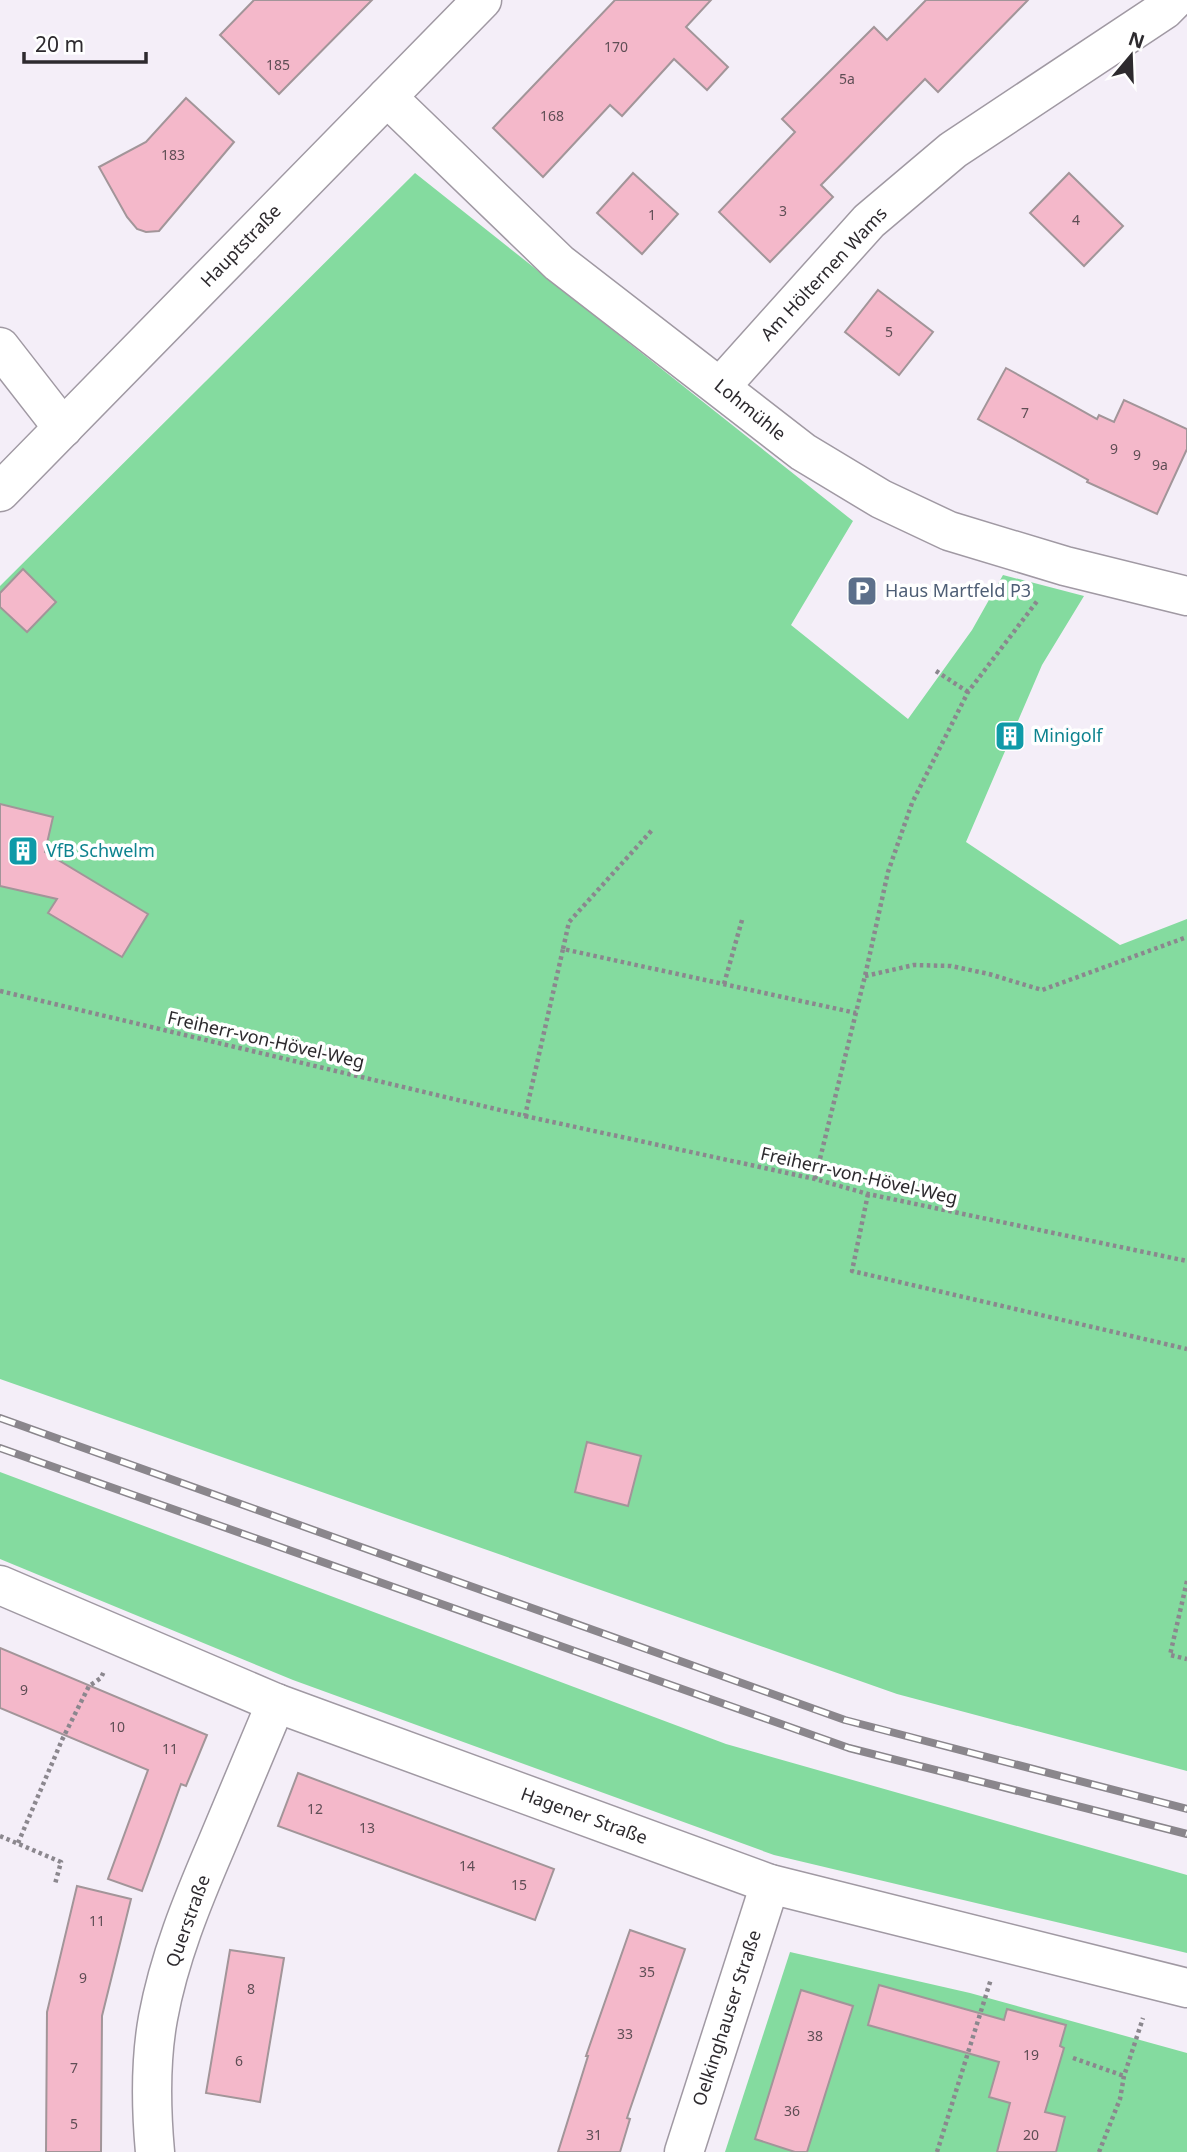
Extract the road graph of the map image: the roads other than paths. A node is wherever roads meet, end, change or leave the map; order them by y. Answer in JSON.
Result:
{"nodes":[{"id":1,"x":482,"y":0,"type":"edge"},
{"id":2,"x":1174,"y":0,"type":"edge"},
{"id":3,"x":387,"y":97,"type":"junction"},
{"id":4,"x":0,"y":347,"type":"edge"},
{"id":5,"x":721,"y":386,"type":"junction"},
{"id":6,"x":63,"y":428,"type":"junction"},
{"id":7,"x":0,"y":492,"type":"edge"},
{"id":8,"x":1187,"y":596,"type":"edge"},
{"id":9,"x":0,"y":1585,"type":"edge"},
{"id":10,"x":276,"y":1703,"type":"junction"},
{"id":11,"x":770,"y":1884,"type":"junction"},
{"id":12,"x":1171,"y":1984,"type":"edge"},
{"id":13,"x":155,"y":2152,"type":"edge"},
{"id":14,"x":684,"y":2152,"type":"edge"}],
"edges":[{"from":1,"to":3,"type":"street","name":"Hauptstraße"},
{"from":2,"to":5,"type":"street","name":"Am Hölternen Wams"},
{"from":3,"to":5,"type":"street","name":"Lohmühle"},
{"from":3,"to":6,"type":"street","name":"Hauptstraße"},
{"from":4,"to":6,"type":"street"},
{"from":5,"to":8,"type":"street","name":"Lohmühle"},
{"from":6,"to":7,"type":"street","name":"Hauptstraße"},
{"from":9,"to":10,"type":"street","name":"Hagener Straße"},
{"from":10,"to":11,"type":"street","name":"Hagener Straße"},
{"from":10,"to":13,"type":"street","name":"Querstraße"},
{"from":11,"to":12,"type":"street","name":"Hagener Straße"},
{"from":11,"to":14,"type":"street","name":"Oelkinghauser Straße"}]}
